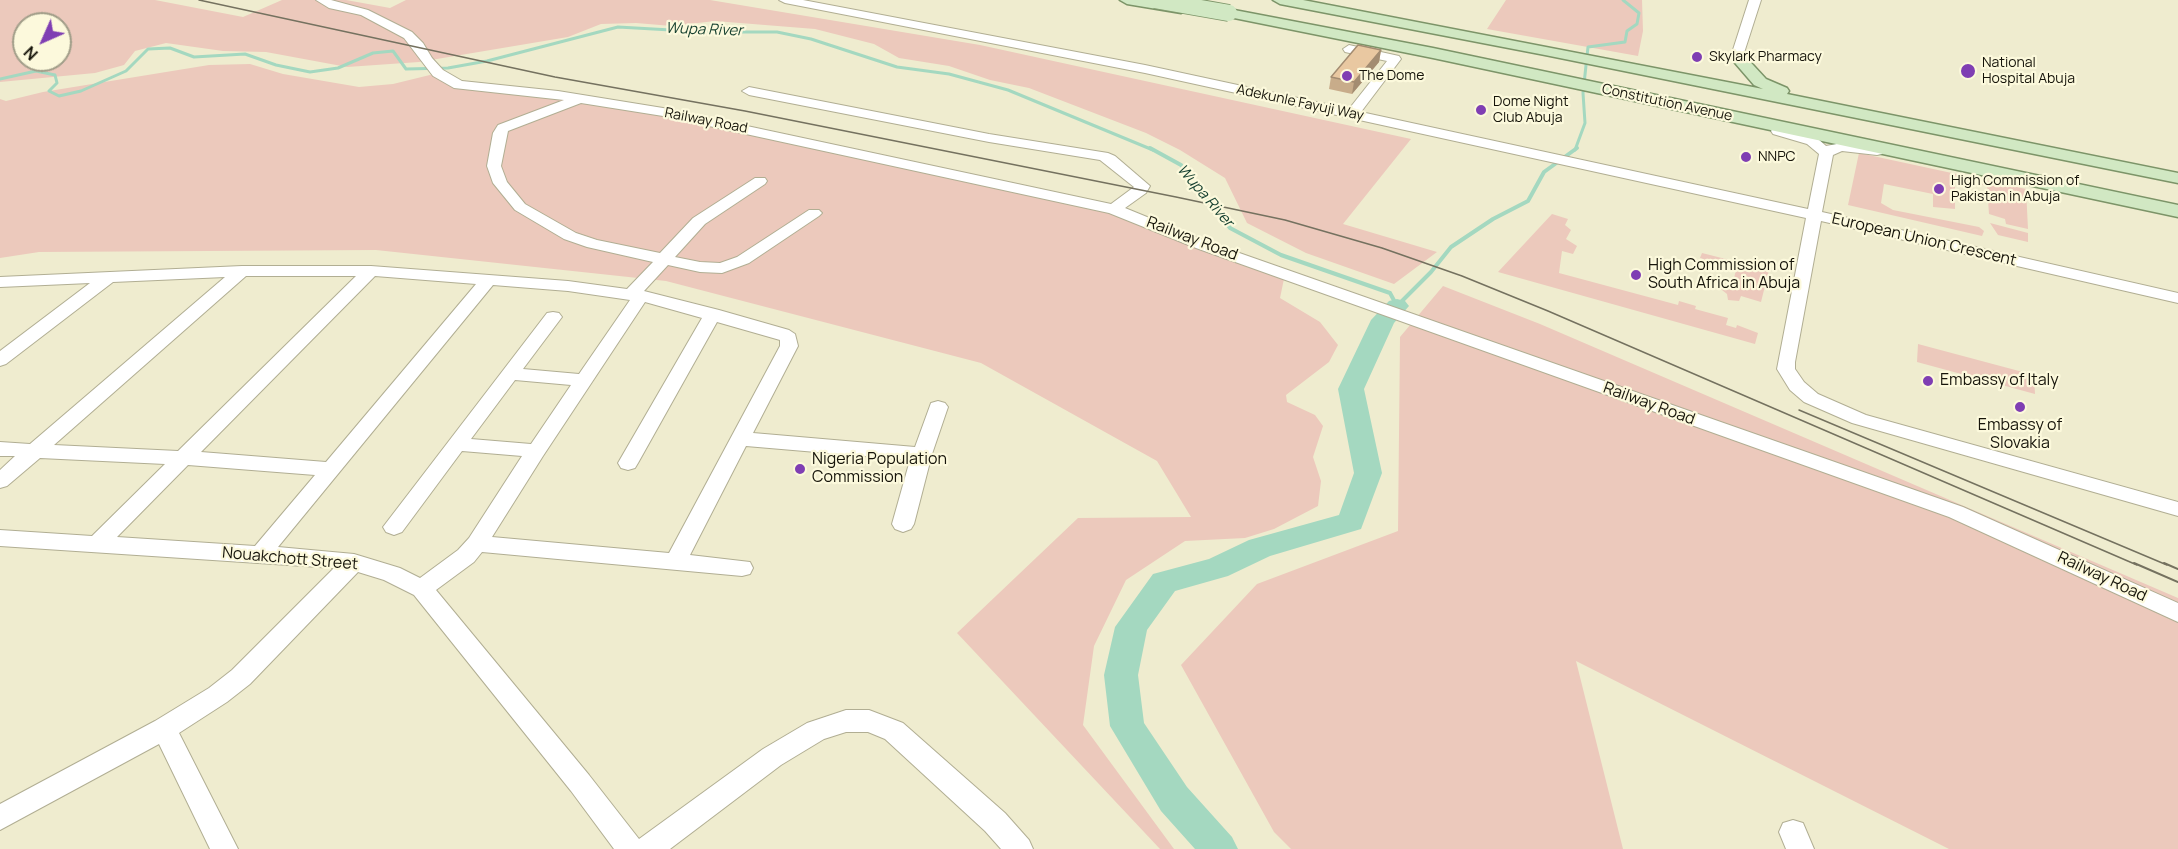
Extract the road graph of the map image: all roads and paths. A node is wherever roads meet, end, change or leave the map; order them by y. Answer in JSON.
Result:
{"nodes":[{"id":1,"x":322,"y":0,"type":"edge"},
{"id":2,"x":785,"y":0,"type":"edge"},
{"id":3,"x":870,"y":0,"type":"edge"},
{"id":4,"x":1127,"y":0,"type":"edge"},
{"id":5,"x":1155,"y":0,"type":"edge"},
{"id":6,"x":1208,"y":0,"type":"edge"},
{"id":7,"x":1280,"y":0,"type":"edge"},
{"id":8,"x":1311,"y":0,"type":"edge"},
{"id":9,"x":1755,"y":0,"type":"edge"},
{"id":10,"x":1178,"y":4,"type":"edge"},
{"id":11,"x":853,"y":11,"type":"junction"},
{"id":12,"x":1194,"y":12,"type":"junction"},
{"id":13,"x":1349,"y":49,"type":"dead end"},
{"id":14,"x":1552,"y":52,"type":"junction"},
{"id":15,"x":1737,"y":56,"type":"junction"},
{"id":16,"x":1464,"y":60,"type":"junction"},
{"id":17,"x":1673,"y":73,"type":"junction"},
{"id":18,"x":749,"y":91,"type":"dead end"},
{"id":19,"x":579,"y":99,"type":"junction"},
{"id":20,"x":1709,"y":112,"type":"junction"},
{"id":21,"x":1352,"y":114,"type":"junction"},
{"id":22,"x":1826,"y":153,"type":"junction"},
{"id":23,"x":1960,"y":165,"type":"junction"},
{"id":24,"x":2172,"y":177,"type":"edge"},
{"id":25,"x":760,"y":181,"type":"dead end"},
{"id":26,"x":1114,"y":209,"type":"junction"},
{"id":27,"x":2178,"y":212,"type":"edge"},
{"id":28,"x":814,"y":213,"type":"dead end"},
{"id":29,"x":1814,"y":215,"type":"junction"},
{"id":30,"x":663,"y":259,"type":"junction"},
{"id":31,"x":242,"y":271,"type":"junction"},
{"id":32,"x":371,"y":271,"type":"junction"},
{"id":33,"x":110,"y":276,"type":"junction"},
{"id":34,"x":489,"y":279,"type":"junction"},
{"id":35,"x":0,"y":282,"type":"edge"},
{"id":36,"x":636,"y":295,"type":"junction"},
{"id":37,"x":2178,"y":297,"type":"edge"},
{"id":38,"x":713,"y":314,"type":"junction"},
{"id":39,"x":553,"y":317,"type":"dead end"},
{"id":40,"x":0,"y":360,"type":"edge"},
{"id":41,"x":509,"y":374,"type":"junction"},
{"id":42,"x":584,"y":380,"type":"junction"},
{"id":43,"x":938,"y":407,"type":"dead end"},
{"id":44,"x":741,"y":439,"type":"junction"},
{"id":45,"x":457,"y":444,"type":"junction"},
{"id":46,"x":0,"y":449,"type":"edge"},
{"id":47,"x":35,"y":451,"type":"junction"},
{"id":48,"x":537,"y":451,"type":"junction"},
{"id":49,"x":922,"y":454,"type":"junction"},
{"id":50,"x":183,"y":458,"type":"junction"},
{"id":51,"x":628,"y":463,"type":"dead end"},
{"id":52,"x":332,"y":469,"type":"junction"},
{"id":53,"x":0,"y":482,"type":"edge"},
{"id":54,"x":2178,"y":509,"type":"edge"},
{"id":55,"x":903,"y":524,"type":"dead end"},
{"id":56,"x":394,"y":527,"type":"dead end"},
{"id":57,"x":0,"y":538,"type":"edge"},
{"id":58,"x":97,"y":544,"type":"junction"},
{"id":59,"x":477,"y":544,"type":"junction"},
{"id":60,"x":260,"y":554,"type":"junction"},
{"id":61,"x":676,"y":561,"type":"junction"},
{"id":62,"x":354,"y":562,"type":"junction"},
{"id":63,"x":742,"y":568,"type":"dead end"},
{"id":64,"x":422,"y":589,"type":"junction"},
{"id":65,"x":2178,"y":613,"type":"edge"},
{"id":66,"x":164,"y":729,"type":"junction"},
{"id":67,"x":0,"y":818,"type":"edge"},
{"id":68,"x":225,"y":849,"type":"edge"},
{"id":69,"x":630,"y":849,"type":"edge"},
{"id":70,"x":648,"y":849,"type":"edge"},
{"id":71,"x":1020,"y":849,"type":"edge"}],
"edges":[{"from":1,"to":19,"type":"street","name":"Railway Road"},
{"from":2,"to":11,"type":"street","name":"Adekunle Fayuji Way"},
{"from":3,"to":11,"type":"street"},
{"from":4,"to":10,"type":"main road"},
{"from":5,"to":16,"type":"main road","name":"Constitution Avenue","bridge":true},
{"from":6,"to":12,"type":"main road"},
{"from":7,"to":14,"type":"main road","name":"Constitution Avenue"},
{"from":8,"to":14,"type":"main road"},
{"from":9,"to":15,"type":"street"},
{"from":10,"to":12,"type":"main road"},
{"from":11,"to":21,"type":"street","name":"Adekunle Fayuji Way"},
{"from":12,"to":16,"type":"main road"},
{"from":13,"to":21,"type":"street"},
{"from":14,"to":17,"type":"main road","name":"Constitution Avenue"},
{"from":15,"to":17,"type":"main road"},
{"from":15,"to":24,"type":"main road"},
{"from":16,"to":20,"type":"main road","name":"Constitution Avenue"},
{"from":17,"to":24,"type":"main road","name":"Constitution Avenue"},
{"from":18,"to":26,"type":"street","name":"Railway Road"},
{"from":19,"to":26,"type":"street","name":"Railway Road"},
{"from":19,"to":30,"type":"street"},
{"from":20,"to":22,"type":"street"},
{"from":20,"to":23,"type":"main road","name":"Constitution Avenue"},
{"from":21,"to":29,"type":"street","name":"Adekunle Fayuji Way"},
{"from":22,"to":23,"type":"street"},
{"from":22,"to":29,"type":"street"},
{"from":23,"to":27,"type":"main road","name":"Constitution Avenue"},
{"from":25,"to":30,"type":"street"},
{"from":26,"to":65,"type":"street","name":"Railway Road"},
{"from":28,"to":30,"type":"street"},
{"from":29,"to":37,"type":"street","name":"European Union Crescent"},
{"from":29,"to":54,"type":"street","name":"European Union Crescent"},
{"from":30,"to":36,"type":"street"},
{"from":31,"to":32,"type":"street"},
{"from":31,"to":33,"type":"street"},
{"from":31,"to":47,"type":"street"},
{"from":32,"to":34,"type":"street"},
{"from":32,"to":50,"type":"street"},
{"from":33,"to":35,"type":"street"},
{"from":33,"to":40,"type":"street"},
{"from":34,"to":36,"type":"street"},
{"from":34,"to":52,"type":"street"},
{"from":36,"to":38,"type":"street"},
{"from":36,"to":42,"type":"street"},
{"from":38,"to":44,"type":"street"},
{"from":38,"to":51,"type":"street"},
{"from":39,"to":41,"type":"street"},
{"from":41,"to":42,"type":"street"},
{"from":41,"to":45,"type":"street"},
{"from":42,"to":48,"type":"street"},
{"from":43,"to":49,"type":"street"},
{"from":44,"to":49,"type":"street"},
{"from":44,"to":61,"type":"street"},
{"from":45,"to":48,"type":"street"},
{"from":45,"to":56,"type":"street"},
{"from":46,"to":47,"type":"street"},
{"from":47,"to":50,"type":"street"},
{"from":47,"to":53,"type":"street"},
{"from":48,"to":59,"type":"street"},
{"from":49,"to":55,"type":"street"},
{"from":50,"to":52,"type":"street"},
{"from":50,"to":58,"type":"street"},
{"from":52,"to":60,"type":"street"},
{"from":57,"to":58,"type":"street","name":"Nouakchott Street"},
{"from":58,"to":60,"type":"street","name":"Nouakchott Street"},
{"from":59,"to":61,"type":"street"},
{"from":59,"to":64,"type":"street"},
{"from":60,"to":62,"type":"street","name":"Nouakchott Street"},
{"from":61,"to":63,"type":"street"},
{"from":62,"to":64,"type":"street","name":"Nouakchott Street"},
{"from":62,"to":66,"type":"street"},
{"from":64,"to":69,"type":"street","name":"Nouakchott Street"},
{"from":66,"to":67,"type":"street"},
{"from":66,"to":68,"type":"street"},
{"from":70,"to":71,"type":"street"}]}
